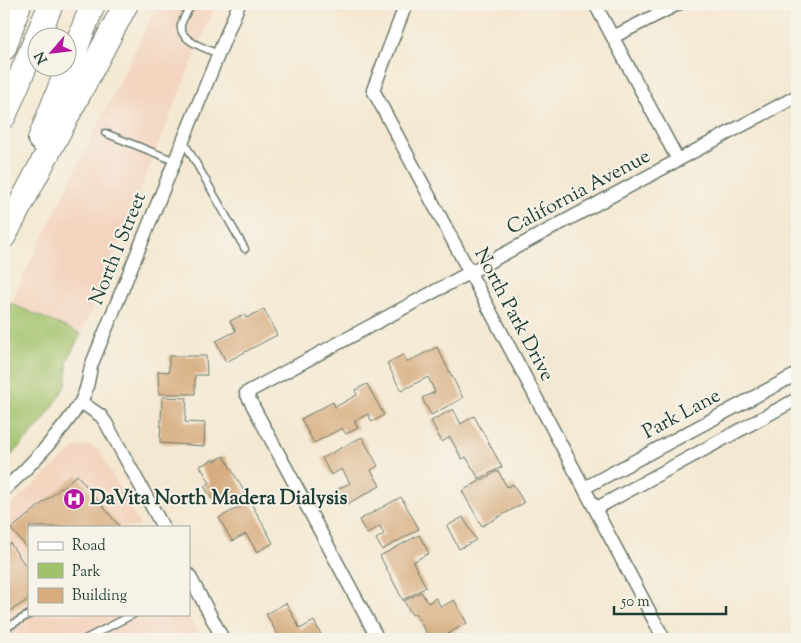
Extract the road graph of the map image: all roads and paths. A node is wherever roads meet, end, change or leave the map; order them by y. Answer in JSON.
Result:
{"nodes":[{"id":1,"x":19,"y":4,"type":"edge"},
{"id":2,"x":51,"y":4,"type":"edge"},
{"id":3,"x":93,"y":4,"type":"edge"},
{"id":4,"x":126,"y":4,"type":"edge"},
{"id":5,"x":192,"y":4,"type":"edge"},
{"id":6,"x":239,"y":4,"type":"edge"},
{"id":7,"x":406,"y":4,"type":"edge"},
{"id":8,"x":595,"y":4,"type":"edge"},
{"id":9,"x":678,"y":4,"type":"edge"},
{"id":10,"x":613,"y":37,"type":"junction"},
{"id":11,"x":4,"y":48,"type":"edge"},
{"id":12,"x":219,"y":54,"type":"junction"},
{"id":13,"x":797,"y":96,"type":"edge"},
{"id":14,"x":4,"y":116,"type":"edge"},
{"id":15,"x":105,"y":132,"type":"dead end"},
{"id":16,"x":183,"y":141,"type":"junction"},
{"id":17,"x":678,"y":160,"type":"junction"},
{"id":18,"x":175,"y":161,"type":"junction"},
{"id":19,"x":4,"y":232,"type":"edge"},
{"id":20,"x":4,"y":236,"type":"edge"},
{"id":21,"x":246,"y":249,"type":"dead end"},
{"id":22,"x":470,"y":273,"type":"junction"},
{"id":23,"x":797,"y":374,"type":"edge"},
{"id":24,"x":797,"y":399,"type":"edge"},
{"id":25,"x":81,"y":402,"type":"junction"},
{"id":26,"x":584,"y":488,"type":"junction"},
{"id":27,"x":4,"y":490,"type":"edge"},
{"id":28,"x":595,"y":509,"type":"junction"},
{"id":29,"x":162,"y":526,"type":"edge"},
{"id":30,"x":190,"y":582,"type":"edge"},
{"id":31,"x":28,"y":615,"type":"edge"},
{"id":32,"x":130,"y":616,"type":"edge"},
{"id":33,"x":4,"y":628,"type":"edge"},
{"id":34,"x":85,"y":639,"type":"edge"},
{"id":35,"x":224,"y":639,"type":"edge"},
{"id":36,"x":378,"y":639,"type":"edge"},
{"id":37,"x":664,"y":639,"type":"edge"}],
"edges":[{"from":1,"to":11,"type":"highway"},
{"from":2,"to":14,"type":"highway"},
{"from":3,"to":19,"type":"highway"},
{"from":4,"to":20,"type":"highway"},
{"from":5,"to":12,"type":"lane"},
{"from":6,"to":12,"type":"street","name":"North I Street"},
{"from":7,"to":22,"type":"street","name":"North Park Drive"},
{"from":8,"to":10,"type":"street"},
{"from":9,"to":10,"type":"street"},
{"from":10,"to":17,"type":"street"},
{"from":12,"to":16,"type":"street","name":"North I Street"},
{"from":13,"to":17,"type":"street","name":"California Avenue"},
{"from":15,"to":18,"type":"lane"},
{"from":16,"to":18,"type":"street","name":"North I Street"},
{"from":16,"to":21,"type":"lane"},
{"from":17,"to":22,"type":"street","name":"California Avenue"},
{"from":18,"to":25,"type":"street","name":"North I Street"},
{"from":22,"to":26,"type":"street","name":"North Park Drive"},
{"from":22,"to":36,"type":"street","name":"California Avenue"},
{"from":23,"to":26,"type":"street","name":"Park Lane"},
{"from":24,"to":28,"type":"street","name":"Park Lane"},
{"from":25,"to":27,"type":"street","name":"North I Street"},
{"from":25,"to":29,"type":"street"},
{"from":26,"to":28,"type":"street","name":"North Park Drive"},
{"from":28,"to":37,"type":"street","name":"North Park Drive"},
{"from":30,"to":35,"type":"street"},
{"from":31,"to":33,"type":"lane"},
{"from":32,"to":34,"type":"lane"}]}
